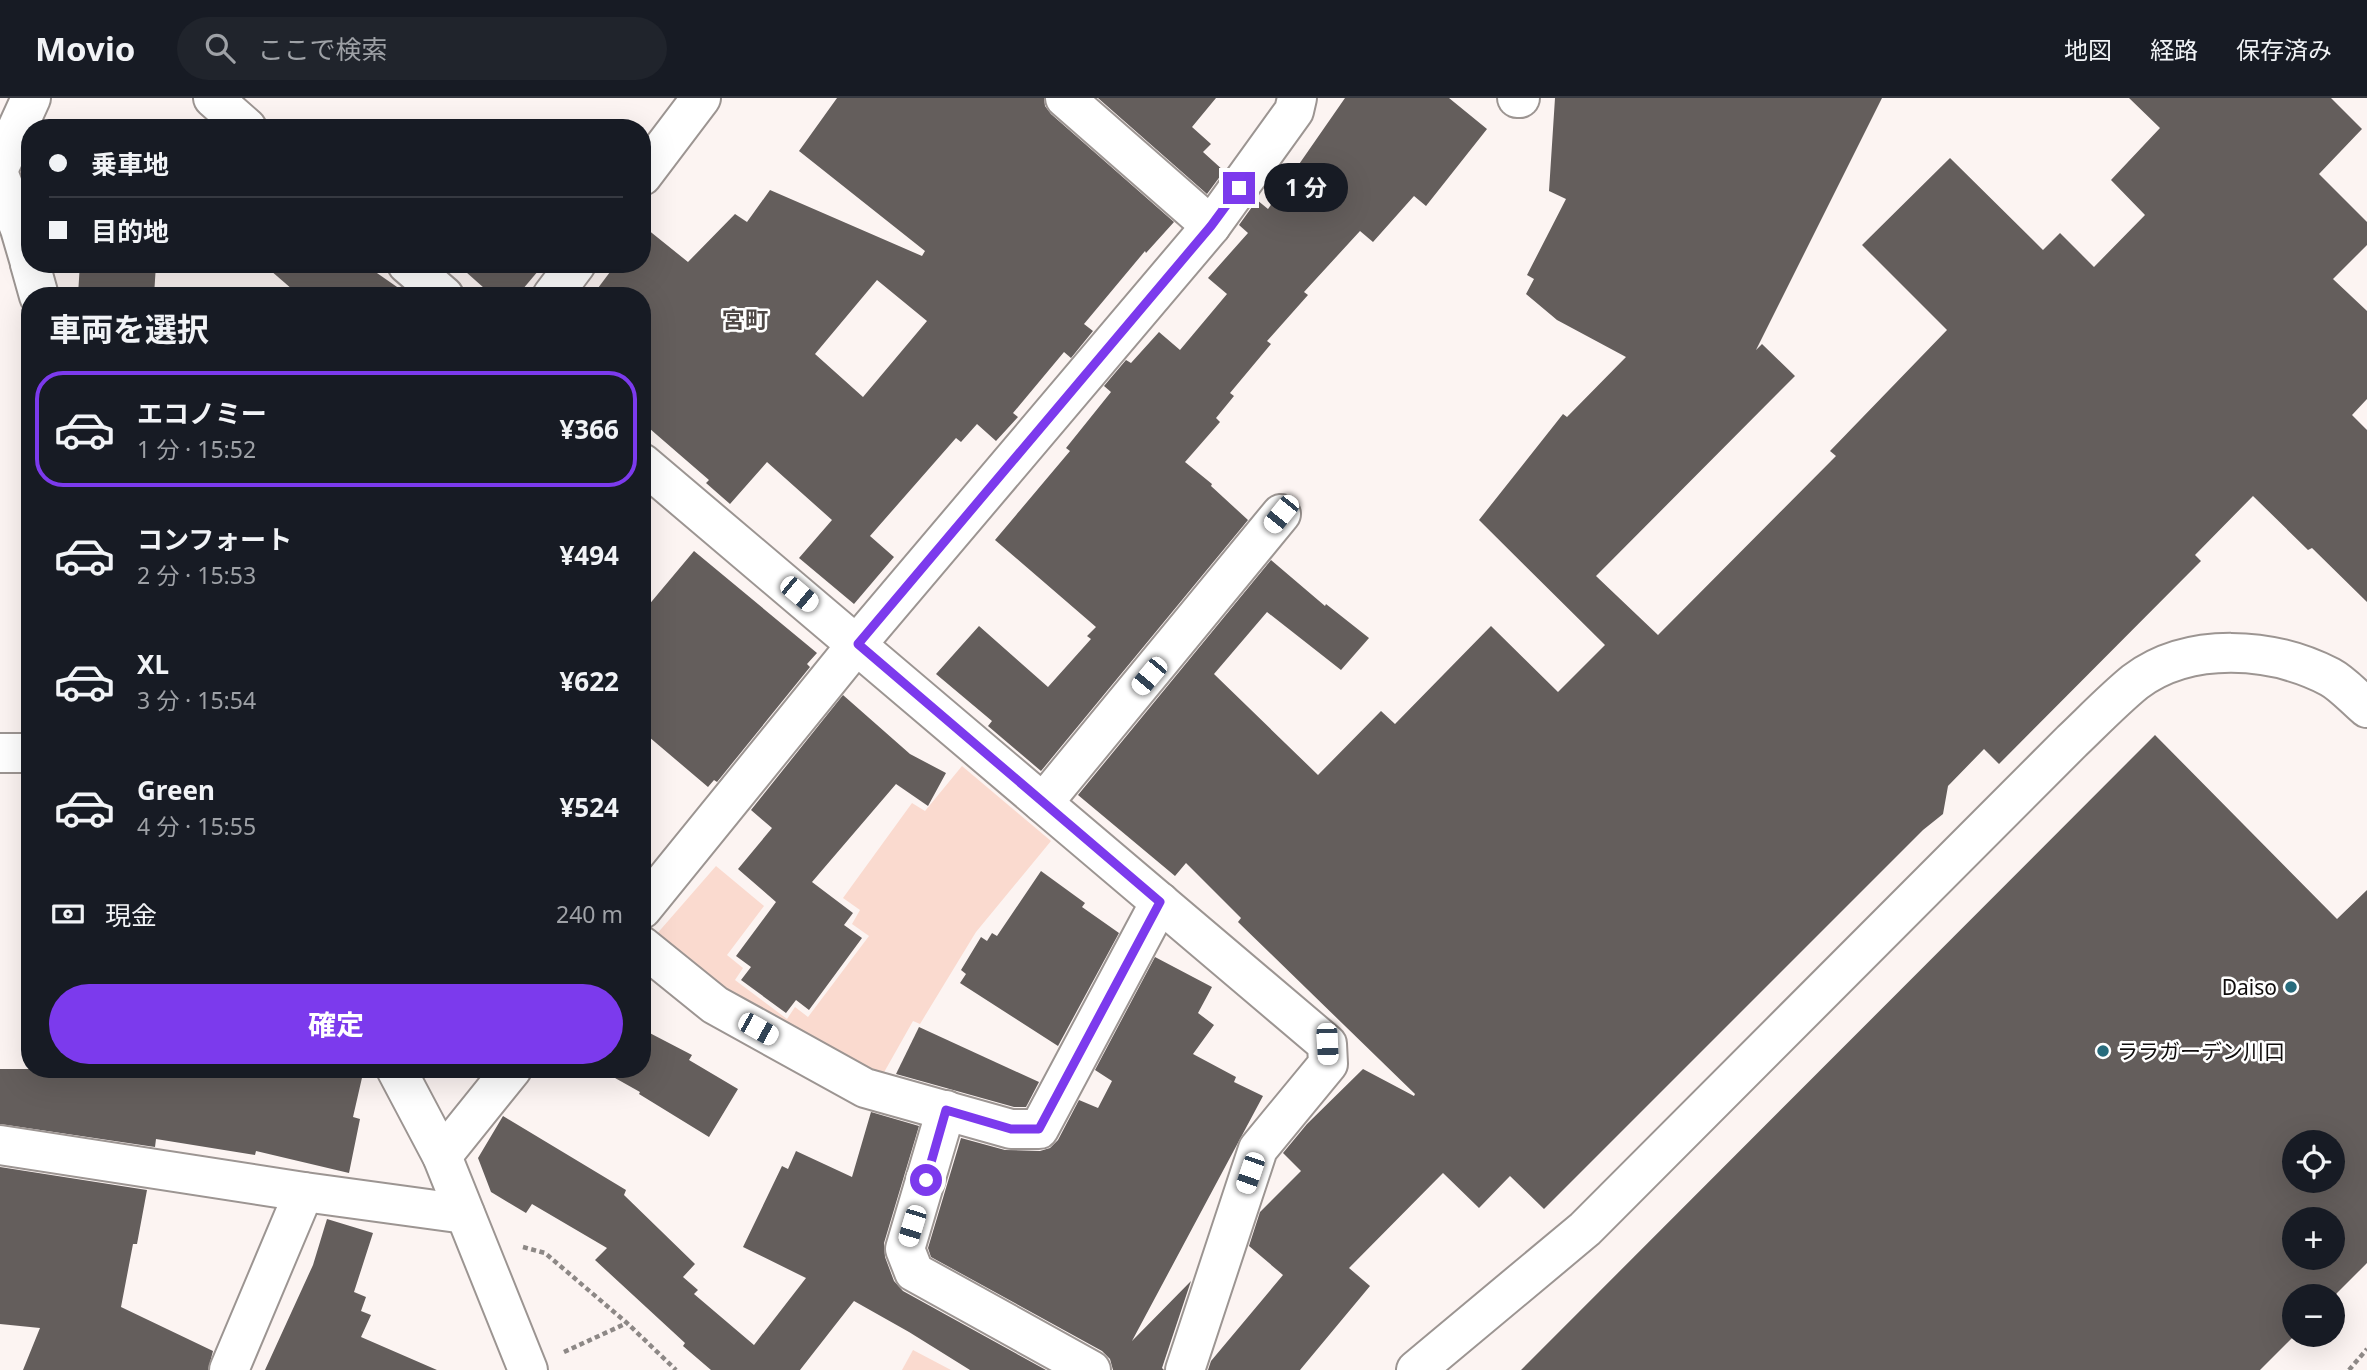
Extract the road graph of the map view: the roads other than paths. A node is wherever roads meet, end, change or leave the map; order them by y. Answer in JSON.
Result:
{"nodes":[{"id":1,"x":31,"y":98,"type":"edge"},
{"id":2,"x":213,"y":98,"type":"edge"},
{"id":3,"x":701,"y":98,"type":"edge"},
{"id":4,"x":1065,"y":98,"type":"edge"},
{"id":5,"x":1297,"y":98,"type":"edge"},
{"id":6,"x":21,"y":119,"type":"edge"},
{"id":7,"x":237,"y":119,"type":"edge"},
{"id":8,"x":21,"y":120,"type":"edge"},
{"id":9,"x":651,"y":164,"type":"edge"},
{"id":10,"x":0,"y":166,"type":"edge"},
{"id":11,"x":0,"y":177,"type":"edge"},
{"id":12,"x":1211,"y":226,"type":"junction"},
{"id":13,"x":21,"y":232,"type":"edge"},
{"id":14,"x":417,"y":273,"type":"edge"},
{"id":15,"x":434,"y":287,"type":"edge"},
{"id":16,"x":651,"y":471,"type":"edge"},
{"id":17,"x":1281,"y":514,"type":"dead end"},
{"id":18,"x":858,"y":644,"type":"junction"},
{"id":19,"x":2367,"y":708,"type":"edge"},
{"id":20,"x":0,"y":753,"type":"edge"},
{"id":21,"x":21,"y":753,"type":"edge"},
{"id":22,"x":1043,"y":803,"type":"junction"},
{"id":23,"x":651,"y":898,"type":"edge"},
{"id":24,"x":1160,"y":902,"type":"junction"},
{"id":25,"x":651,"y":953,"type":"edge"},
{"id":26,"x":401,"y":1078,"type":"edge"},
{"id":27,"x":505,"y":1078,"type":"edge"},
{"id":28,"x":946,"y":1110,"type":"junction"},
{"id":29,"x":0,"y":1145,"type":"edge"},
{"id":30,"x":442,"y":1156,"type":"junction"},
{"id":31,"x":304,"y":1192,"type":"junction"},
{"id":32,"x":469,"y":1224,"type":"junction"},
{"id":33,"x":528,"y":1369,"type":"edge"},
{"id":34,"x":229,"y":1370,"type":"edge"},
{"id":35,"x":1091,"y":1370,"type":"edge"},
{"id":36,"x":1185,"y":1370,"type":"edge"},
{"id":37,"x":1416,"y":1370,"type":"edge"}],
"edges":[{"from":1,"to":6,"type":"street"},
{"from":2,"to":7,"type":"street"},
{"from":3,"to":9,"type":"street"},
{"from":4,"to":12,"type":"street"},
{"from":5,"to":12,"type":"street"},
{"from":8,"to":10,"type":"street"},
{"from":11,"to":13,"type":"street"},
{"from":12,"to":18,"type":"street"},
{"from":14,"to":15,"type":"street"},
{"from":16,"to":18,"type":"street"},
{"from":17,"to":22,"type":"street"},
{"from":18,"to":22,"type":"street"},
{"from":18,"to":23,"type":"street"},
{"from":19,"to":37,"type":"street"},
{"from":20,"to":21,"type":"street"},
{"from":22,"to":24,"type":"street"},
{"from":24,"to":28,"type":"street"},
{"from":24,"to":36,"type":"street"},
{"from":25,"to":28,"type":"street"},
{"from":26,"to":30,"type":"street"},
{"from":27,"to":30,"type":"street"},
{"from":28,"to":35,"type":"street"},
{"from":29,"to":31,"type":"street"},
{"from":30,"to":32,"type":"street"},
{"from":31,"to":32,"type":"street"},
{"from":31,"to":34,"type":"street"},
{"from":32,"to":33,"type":"street"}]}
